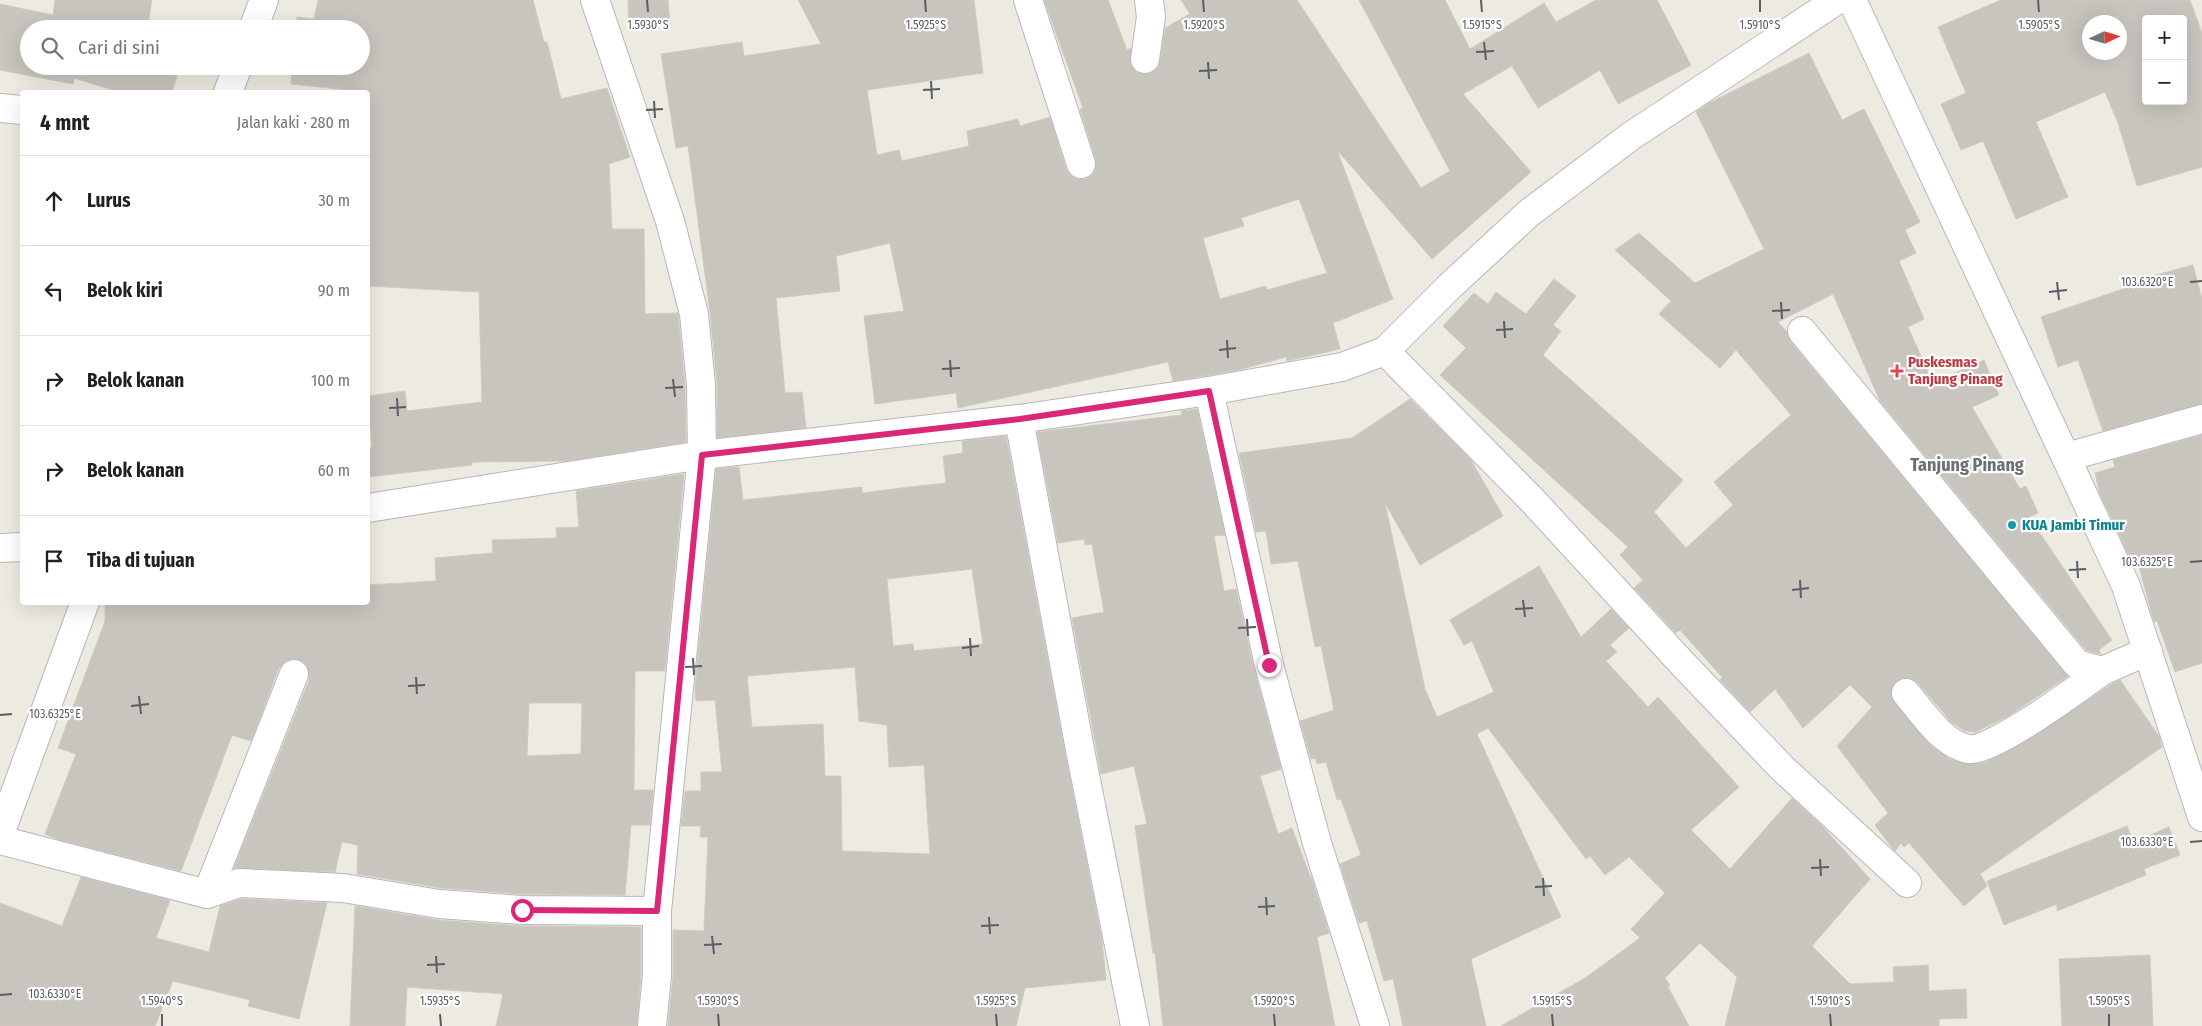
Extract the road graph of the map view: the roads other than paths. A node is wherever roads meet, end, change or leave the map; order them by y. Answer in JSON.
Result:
{"nodes":[{"id":1,"x":264,"y":0,"type":"edge"},
{"id":2,"x":595,"y":0,"type":"edge"},
{"id":3,"x":1028,"y":0,"type":"edge"},
{"id":4,"x":1149,"y":0,"type":"edge"},
{"id":5,"x":1837,"y":0,"type":"edge"},
{"id":6,"x":1852,"y":0,"type":"edge"},
{"id":7,"x":256,"y":20,"type":"edge"},
{"id":8,"x":1144,"y":59,"type":"dead end"},
{"id":9,"x":235,"y":75,"type":"edge"},
{"id":10,"x":229,"y":90,"type":"edge"},
{"id":11,"x":0,"y":108,"type":"edge"},
{"id":12,"x":20,"y":110,"type":"edge"},
{"id":13,"x":1081,"y":164,"type":"dead end"},
{"id":14,"x":1802,"y":331,"type":"dead end"},
{"id":15,"x":1385,"y":352,"type":"junction"},
{"id":16,"x":1209,"y":391,"type":"junction"},
{"id":17,"x":1020,"y":419,"type":"junction"},
{"id":18,"x":2202,"y":419,"type":"edge"},
{"id":19,"x":702,"y":455,"type":"junction"},
{"id":20,"x":2067,"y":457,"type":"junction"},
{"id":21,"x":370,"y":508,"type":"edge"},
{"id":22,"x":20,"y":547,"type":"edge"},
{"id":23,"x":0,"y":548,"type":"edge"},
{"id":24,"x":84,"y":605,"type":"edge"},
{"id":25,"x":2148,"y":651,"type":"junction"},
{"id":26,"x":2102,"y":671,"type":"junction"},
{"id":27,"x":294,"y":674,"type":"dead end"},
{"id":28,"x":1906,"y":694,"type":"dead end"},
{"id":29,"x":2202,"y":817,"type":"edge"},
{"id":30,"x":0,"y":834,"type":"edge"},
{"id":31,"x":0,"y":840,"type":"edge"},
{"id":32,"x":1907,"y":883,"type":"dead end"},
{"id":33,"x":206,"y":894,"type":"junction"},
{"id":34,"x":657,"y":911,"type":"junction"},
{"id":35,"x":652,"y":1026,"type":"edge"},
{"id":36,"x":1135,"y":1026,"type":"edge"},
{"id":37,"x":1375,"y":1026,"type":"edge"}],
"edges":[{"from":1,"to":7,"type":"street"},
{"from":2,"to":19,"type":"street"},
{"from":3,"to":13,"type":"street"},
{"from":4,"to":8,"type":"street"},
{"from":5,"to":15,"type":"street"},
{"from":6,"to":20,"type":"street"},
{"from":9,"to":10,"type":"street"},
{"from":11,"to":12,"type":"street"},
{"from":14,"to":26,"type":"street"},
{"from":15,"to":16,"type":"street"},
{"from":15,"to":32,"type":"street"},
{"from":16,"to":17,"type":"street"},
{"from":16,"to":37,"type":"street"},
{"from":17,"to":19,"type":"street"},
{"from":17,"to":36,"type":"street"},
{"from":18,"to":20,"type":"street"},
{"from":19,"to":21,"type":"street"},
{"from":19,"to":34,"type":"street"},
{"from":20,"to":25,"type":"street"},
{"from":22,"to":23,"type":"street"},
{"from":24,"to":30,"type":"street"},
{"from":25,"to":26,"type":"street"},
{"from":25,"to":29,"type":"street"},
{"from":26,"to":28,"type":"street"},
{"from":27,"to":33,"type":"street"},
{"from":31,"to":33,"type":"street"},
{"from":33,"to":34,"type":"street"},
{"from":34,"to":35,"type":"street"}]}
